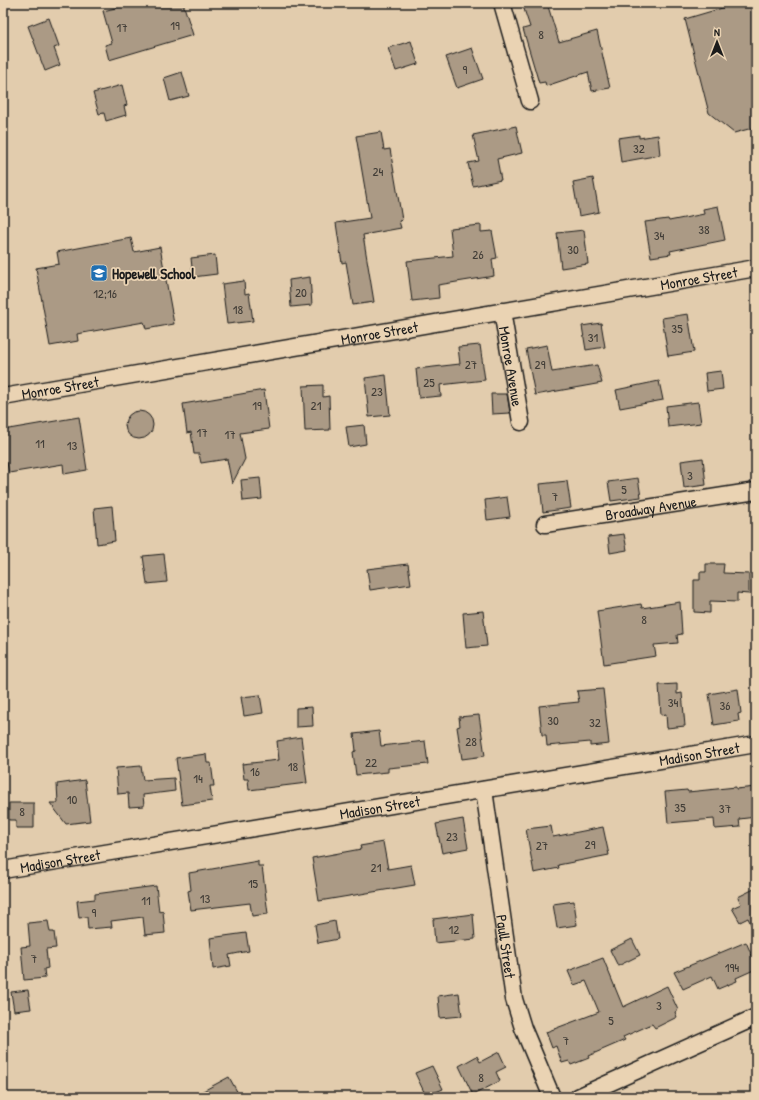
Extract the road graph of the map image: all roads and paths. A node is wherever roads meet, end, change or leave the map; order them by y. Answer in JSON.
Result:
{"nodes":[{"id":1,"x":502,"y":3,"type":"edge"},
{"id":2,"x":530,"y":101,"type":"dead end"},
{"id":3,"x":756,"y":268,"type":"edge"},
{"id":4,"x":502,"y":311,"type":"junction"},
{"id":5,"x":3,"y":397,"type":"edge"},
{"id":6,"x":521,"y":422,"type":"dead end"},
{"id":7,"x":756,"y":491,"type":"edge"},
{"id":8,"x":545,"y":524,"type":"dead end"},
{"id":9,"x":756,"y":744,"type":"edge"},
{"id":10,"x":484,"y":790,"type":"junction"},
{"id":11,"x":3,"y":870,"type":"edge"},
{"id":12,"x":756,"y":1017,"type":"edge"},
{"id":13,"x":552,"y":1097,"type":"edge"},
{"id":14,"x":578,"y":1097,"type":"edge"}],
"edges":[{"from":1,"to":2,"type":"street"},
{"from":3,"to":4,"type":"street","name":"Monroe Street"},
{"from":4,"to":5,"type":"street","name":"Monroe Street"},
{"from":4,"to":6,"type":"street","name":"Monroe Avenue"},
{"from":7,"to":8,"type":"street","name":"Broadway Avenue"},
{"from":9,"to":10,"type":"street","name":"Madison Street"},
{"from":10,"to":11,"type":"street","name":"Madison Street"},
{"from":10,"to":13,"type":"street","name":"Paull Street"},
{"from":12,"to":14,"type":"street"}]}
